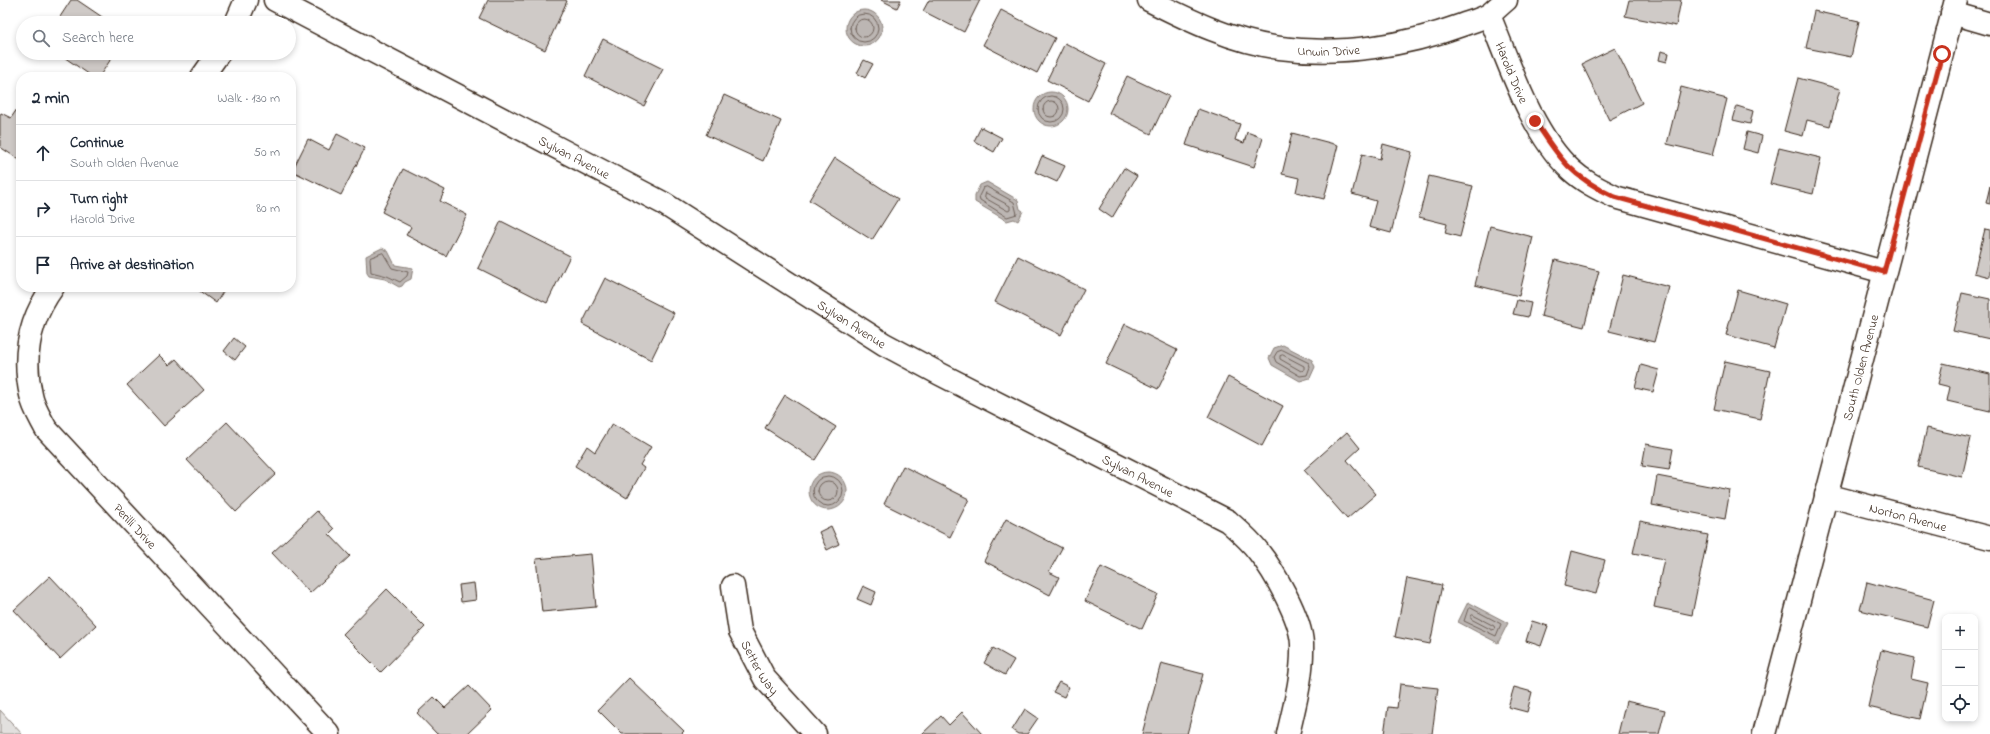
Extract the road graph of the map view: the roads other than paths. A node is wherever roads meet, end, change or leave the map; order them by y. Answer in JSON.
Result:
{"nodes":[{"id":1,"x":246,"y":0,"type":"edge"},
{"id":2,"x":275,"y":0,"type":"edge"},
{"id":3,"x":1150,"y":0,"type":"edge"},
{"id":4,"x":1506,"y":0,"type":"edge"},
{"id":5,"x":1954,"y":7,"type":"edge"},
{"id":6,"x":1489,"y":15,"type":"junction"},
{"id":7,"x":239,"y":16,"type":"edge"},
{"id":8,"x":1990,"y":24,"type":"edge"},
{"id":9,"x":214,"y":60,"type":"edge"},
{"id":10,"x":206,"y":72,"type":"edge"},
{"id":11,"x":1884,"y":272,"type":"junction"},
{"id":12,"x":50,"y":292,"type":"edge"},
{"id":13,"x":1826,"y":495,"type":"junction"},
{"id":14,"x":1990,"y":538,"type":"edge"},
{"id":15,"x":733,"y":586,"type":"dead end"},
{"id":16,"x":329,"y":734,"type":"edge"},
{"id":17,"x":814,"y":734,"type":"edge"},
{"id":18,"x":1288,"y":734,"type":"edge"},
{"id":19,"x":1764,"y":734,"type":"edge"}],
"edges":[{"from":1,"to":7,"type":"street"},
{"from":2,"to":18,"type":"street","name":"Sylvan Avenue"},
{"from":3,"to":6,"type":"street","name":"Unwin Drive"},
{"from":4,"to":6,"type":"street","name":"Unwin Drive"},
{"from":5,"to":8,"type":"street"},
{"from":5,"to":11,"type":"street","name":"South Olden Avenue"},
{"from":6,"to":11,"type":"street","name":"Harold Drive"},
{"from":9,"to":10,"type":"street"},
{"from":11,"to":13,"type":"street","name":"South Olden Avenue"},
{"from":12,"to":16,"type":"street","name":"Perilli Drive"},
{"from":13,"to":14,"type":"street","name":"Norton Avenue"},
{"from":13,"to":19,"type":"street","name":"South Olden Avenue"},
{"from":15,"to":17,"type":"street","name":"Setter Way"}]}
